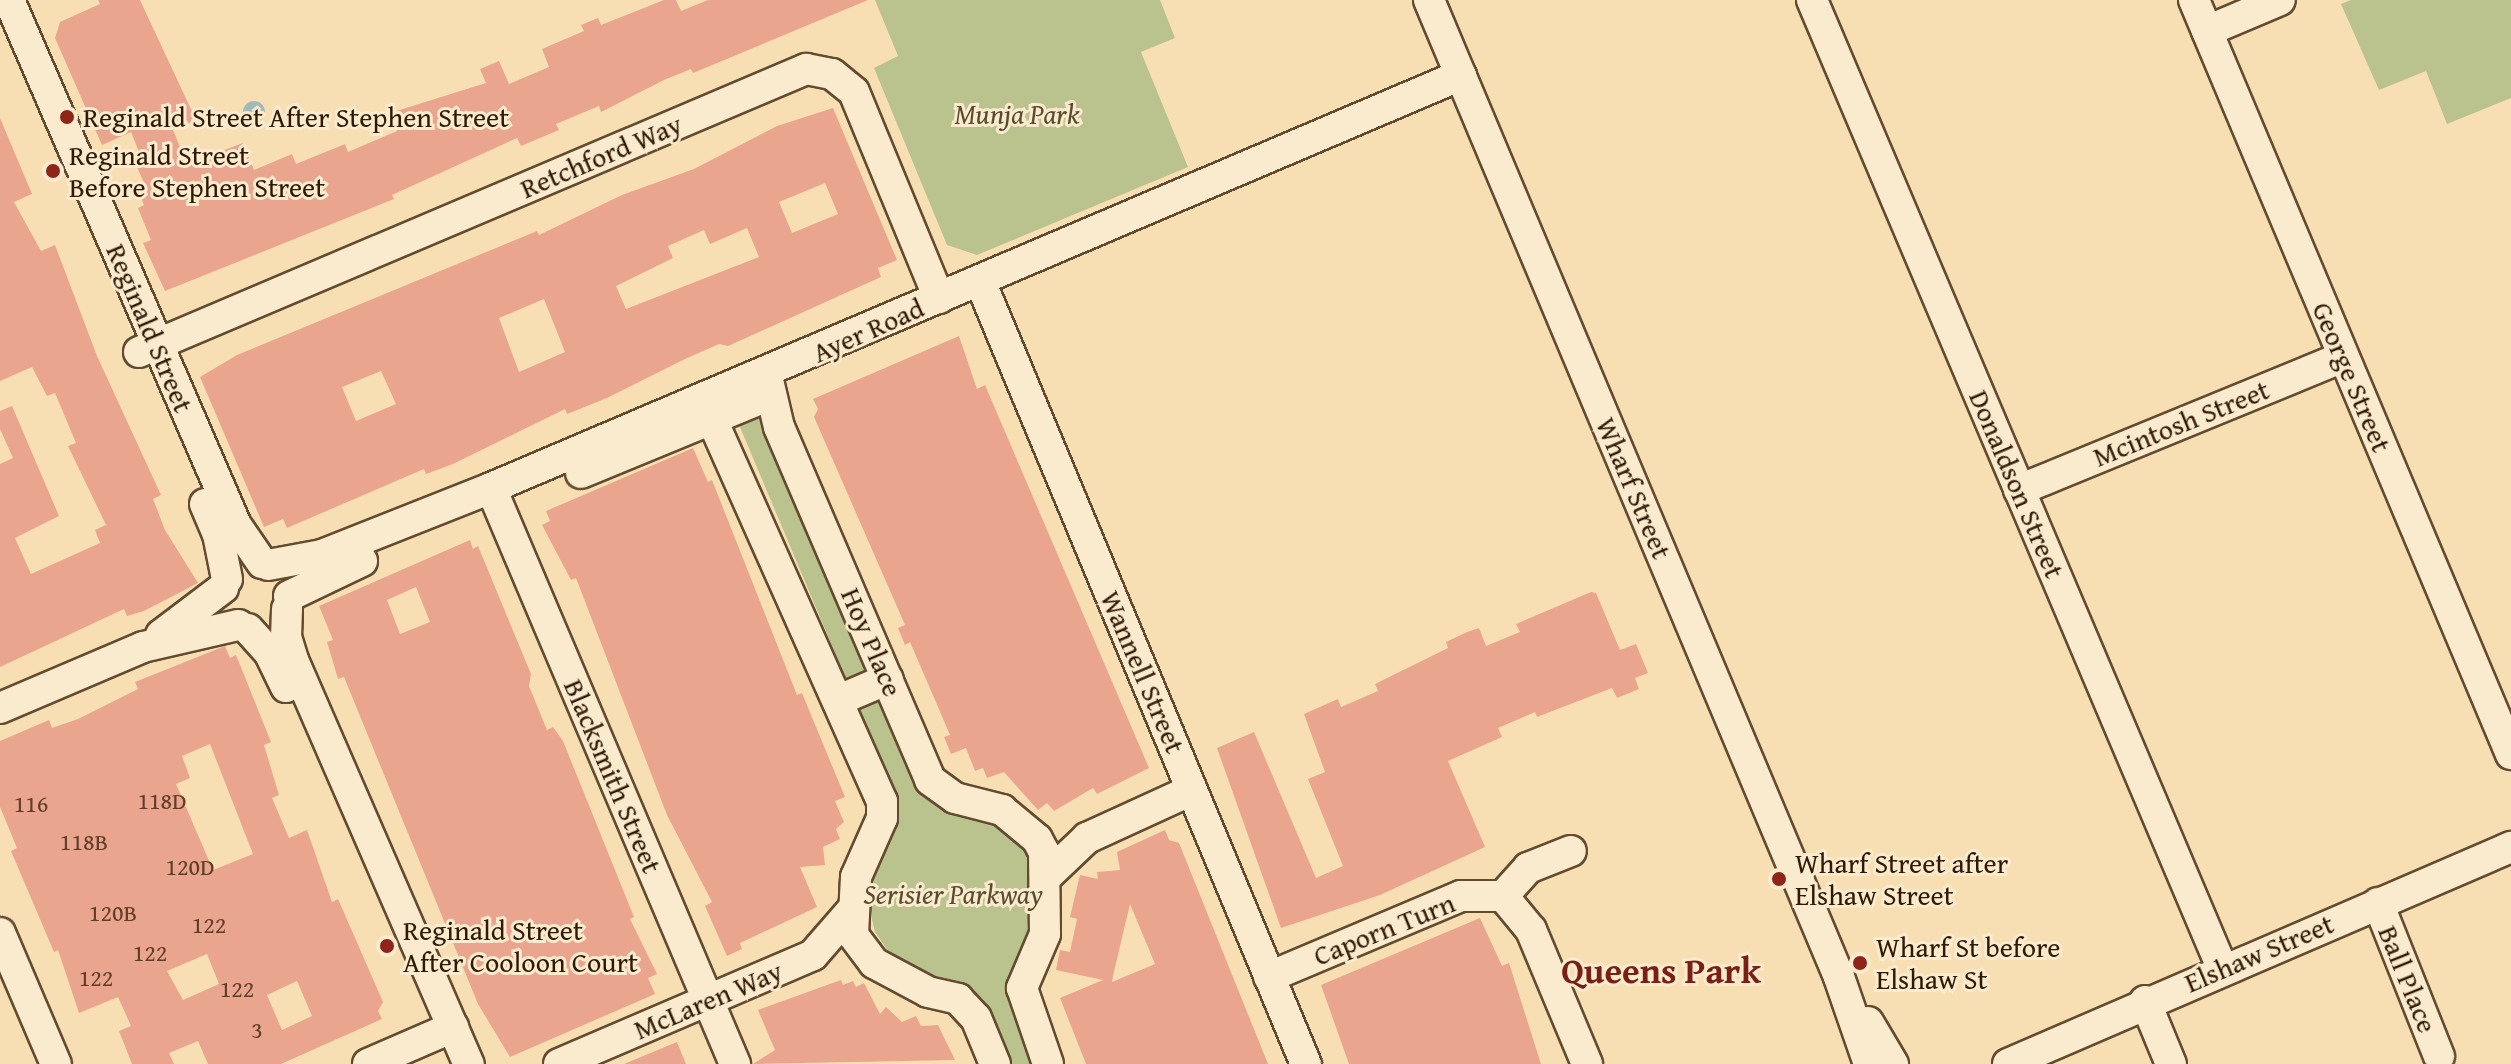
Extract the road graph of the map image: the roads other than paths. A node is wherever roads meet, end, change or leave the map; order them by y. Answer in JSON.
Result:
{"nodes":[{"id":1,"x":1429,"y":0,"type":"edge"},
{"id":2,"x":1812,"y":0,"type":"edge"},
{"id":3,"x":2194,"y":0,"type":"edge"},
{"id":4,"x":2280,"y":0,"type":"edge"},
{"id":5,"x":10,"y":9,"type":"edge"},
{"id":6,"x":2207,"y":31,"type":"junction"},
{"id":7,"x":1465,"y":84,"type":"junction"},
{"id":8,"x":984,"y":290,"type":"junction"},
{"id":9,"x":939,"y":298,"type":"junction"},
{"id":10,"x":148,"y":349,"type":"junction"},
{"id":11,"x":2343,"y":357,"type":"junction"},
{"id":12,"x":770,"y":384,"type":"junction"},
{"id":13,"x":708,"y":410,"type":"junction"},
{"id":14,"x":2019,"y":490,"type":"junction"},
{"id":15,"x":494,"y":497,"type":"junction"},
{"id":16,"x":265,"y":564,"type":"junction"},
{"id":17,"x":225,"y":584,"type":"junction"},
{"id":18,"x":288,"y":602,"type":"junction"},
{"id":19,"x":243,"y":627,"type":"junction"},
{"id":20,"x":143,"y":647,"type":"junction"},
{"id":21,"x":888,"y":679,"type":"junction"},
{"id":22,"x":839,"y":700,"type":"junction"},
{"id":23,"x":0,"y":708,"type":"edge"},
{"id":24,"x":2510,"y":747,"type":"edge"},
{"id":25,"x":1192,"y":790,"type":"junction"},
{"id":26,"x":2511,"y":847,"type":"edge"},
{"id":27,"x":1571,"y":851,"type":"dead end"},
{"id":28,"x":1043,"y":855,"type":"junction"},
{"id":29,"x":1503,"y":896,"type":"junction"},
{"id":30,"x":2378,"y":903,"type":"junction"},
{"id":31,"x":853,"y":909,"type":"junction"},
{"id":32,"x":0,"y":933,"type":"edge"},
{"id":33,"x":813,"y":955,"type":"junction"},
{"id":34,"x":874,"y":963,"type":"junction"},
{"id":35,"x":2222,"y":968,"type":"junction"},
{"id":36,"x":1269,"y":977,"type":"junction"},
{"id":37,"x":1839,"y":977,"type":"junction"},
{"id":38,"x":708,"y":999,"type":"junction"},
{"id":39,"x":2145,"y":1001,"type":"junction"},
{"id":40,"x":444,"y":1031,"type":"junction"},
{"id":41,"x":2439,"y":1056,"type":"dead end"},
{"id":42,"x":56,"y":1064,"type":"edge"},
{"id":43,"x":368,"y":1064,"type":"edge"},
{"id":44,"x":447,"y":1064,"type":"edge"},
{"id":45,"x":469,"y":1064,"type":"edge"},
{"id":46,"x":559,"y":1064,"type":"edge"},
{"id":47,"x":735,"y":1064,"type":"edge"},
{"id":48,"x":995,"y":1064,"type":"edge"},
{"id":49,"x":1048,"y":1064,"type":"edge"},
{"id":50,"x":1306,"y":1064,"type":"edge"},
{"id":51,"x":1587,"y":1064,"type":"edge"},
{"id":52,"x":1869,"y":1064,"type":"edge"},
{"id":53,"x":1893,"y":1064,"type":"edge"},
{"id":54,"x":2008,"y":1064,"type":"edge"},
{"id":55,"x":2171,"y":1064,"type":"edge"}],
"edges":[{"from":1,"to":7,"type":"street","name":"Wharf Street"},
{"from":2,"to":14,"type":"street","name":"Donaldson Street"},
{"from":3,"to":6,"type":"street","name":"George Street"},
{"from":4,"to":6,"type":"street"},
{"from":5,"to":10,"type":"street","name":"Reginald Street"},
{"from":6,"to":11,"type":"street","name":"George Street"},
{"from":7,"to":8,"type":"street","name":"Ayer Road"},
{"from":7,"to":37,"type":"street","name":"Wharf Street"},
{"from":8,"to":9,"type":"street","name":"Ayer Road"},
{"from":8,"to":12,"type":"street","name":"Ayer Road"},
{"from":8,"to":25,"type":"street","name":"Wannell Street"},
{"from":9,"to":10,"type":"street","name":"Retchford Way"},
{"from":9,"to":12,"type":"street","name":"Ayer Road"},
{"from":10,"to":16,"type":"street","name":"Reginald Street"},
{"from":10,"to":17,"type":"street","name":"Reginald Street"},
{"from":11,"to":14,"type":"street","name":"Mcintosh Street"},
{"from":11,"to":24,"type":"street","name":"George Street"},
{"from":12,"to":13,"type":"street","name":"Ayer Road"},
{"from":12,"to":21,"type":"street","name":"Hoy Place"},
{"from":13,"to":15,"type":"street","name":"Ayer Road"},
{"from":13,"to":22,"type":"street"},
{"from":14,"to":35,"type":"street","name":"Donaldson Street"},
{"from":15,"to":16,"type":"street","name":"Ayer Road"},
{"from":15,"to":18,"type":"street","name":"Ayer Road"},
{"from":15,"to":38,"type":"street","name":"Blacksmith Street"},
{"from":16,"to":17,"type":"street"},
{"from":16,"to":18,"type":"street"},
{"from":17,"to":19,"type":"street"},
{"from":17,"to":20,"type":"street"},
{"from":18,"to":19,"type":"street"},
{"from":18,"to":40,"type":"street"},
{"from":19,"to":20,"type":"street"},
{"from":19,"to":40,"type":"street"},
{"from":20,"to":23,"type":"street"},
{"from":21,"to":22,"type":"street"},
{"from":21,"to":28,"type":"street","name":"Hoy Place"},
{"from":22,"to":31,"type":"street"},
{"from":25,"to":28,"type":"street"},
{"from":25,"to":36,"type":"street","name":"Wannell Street"},
{"from":26,"to":30,"type":"street","name":"Elshaw Street"},
{"from":27,"to":29,"type":"street"},
{"from":28,"to":49,"type":"street"},
{"from":29,"to":36,"type":"street","name":"Caporn Turn"},
{"from":29,"to":51,"type":"street"},
{"from":30,"to":35,"type":"street","name":"Elshaw Street"},
{"from":30,"to":41,"type":"street","name":"Ball Place"},
{"from":31,"to":33,"type":"street","name":"McLaren Way"},
{"from":31,"to":34,"type":"street"},
{"from":32,"to":42,"type":"street"},
{"from":33,"to":34,"type":"street","name":"McLaren Way"},
{"from":33,"to":38,"type":"street","name":"McLaren Way"},
{"from":34,"to":48,"type":"street"},
{"from":35,"to":39,"type":"street","name":"Elshaw Street"},
{"from":36,"to":50,"type":"street","name":"Wannell Street"},
{"from":37,"to":52,"type":"street","name":"Wharf Street"},
{"from":37,"to":53,"type":"street","name":"Wharf Street"},
{"from":38,"to":46,"type":"street","name":"McLaren Way"},
{"from":38,"to":47,"type":"street","name":"Blacksmith Street"},
{"from":39,"to":54,"type":"street","name":"Elshaw Street"},
{"from":39,"to":55,"type":"street"},
{"from":40,"to":43,"type":"street"},
{"from":40,"to":44,"type":"street"},
{"from":40,"to":45,"type":"street"}]}
